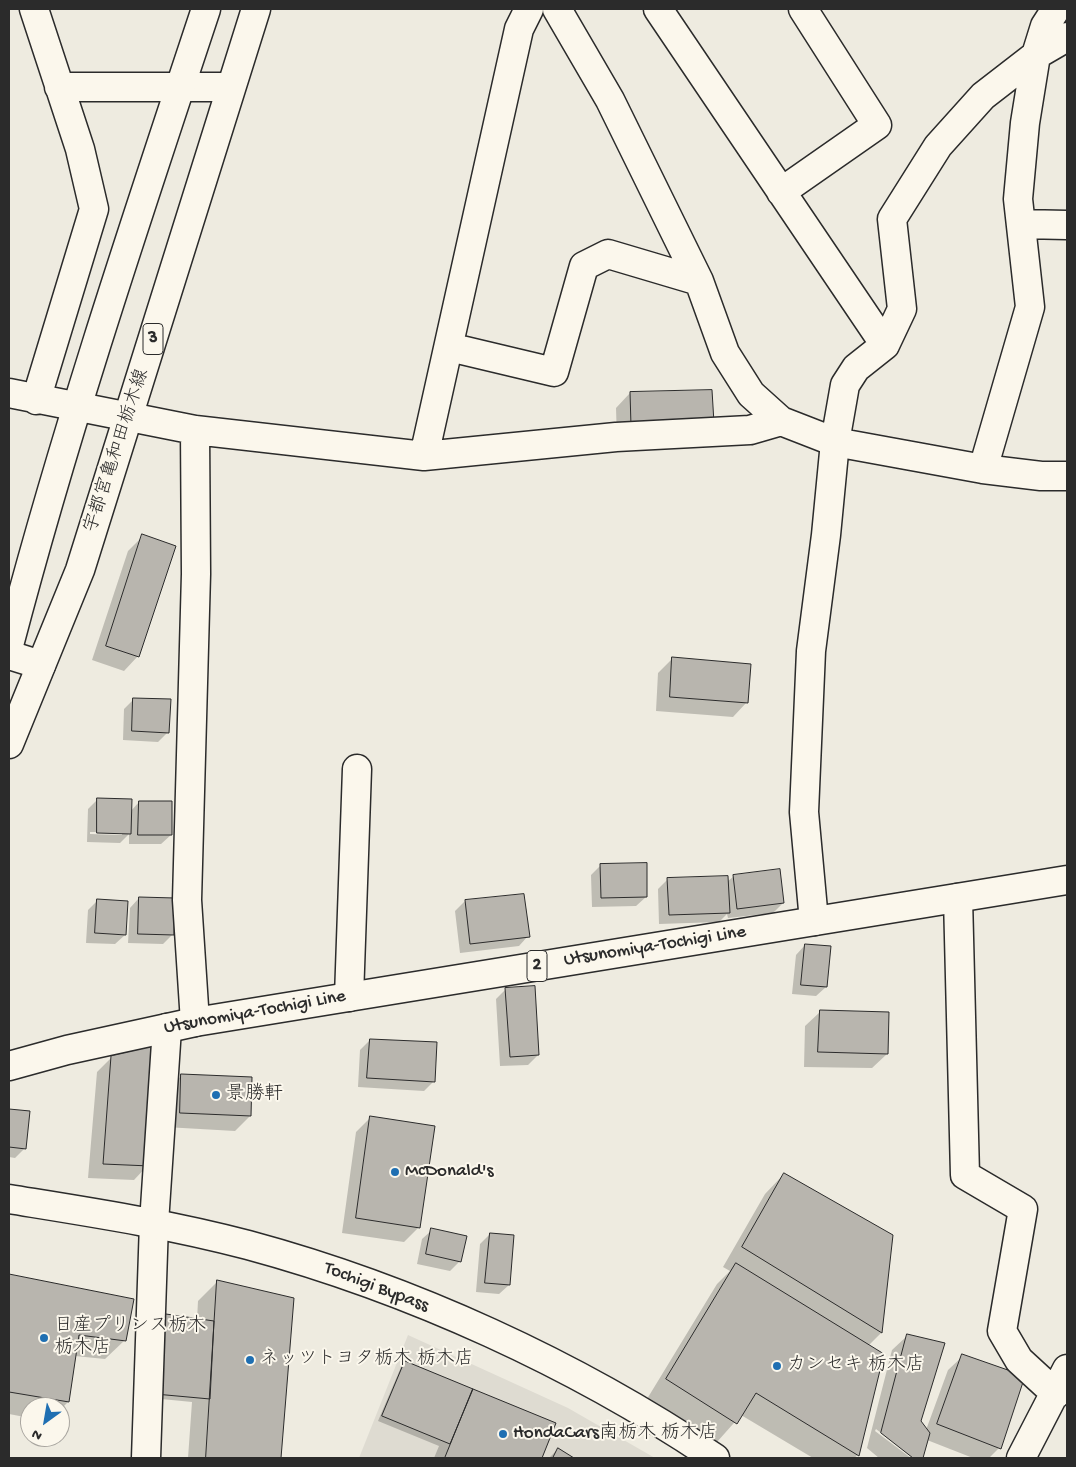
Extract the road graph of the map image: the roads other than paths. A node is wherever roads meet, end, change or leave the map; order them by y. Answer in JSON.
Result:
{"nodes":[{"id":1,"x":34,"y":9,"type":"edge"},
{"id":2,"x":206,"y":9,"type":"edge"},
{"id":3,"x":256,"y":9,"type":"edge"},
{"id":4,"x":529,"y":9,"type":"edge"},
{"id":5,"x":558,"y":9,"type":"edge"},
{"id":6,"x":658,"y":9,"type":"edge"},
{"id":7,"x":803,"y":9,"type":"edge"},
{"id":8,"x":1056,"y":9,"type":"edge"},
{"id":9,"x":1067,"y":37,"type":"edge"},
{"id":10,"x":1036,"y":55,"type":"junction"},
{"id":11,"x":59,"y":87,"type":"junction"},
{"id":12,"x":180,"y":87,"type":"junction"},
{"id":13,"x":230,"y":87,"type":"junction"},
{"id":14,"x":781,"y":192,"type":"junction"},
{"id":15,"x":1021,"y":224,"type":"junction"},
{"id":16,"x":1067,"y":225,"type":"edge"},
{"id":17,"x":699,"y":281,"type":"junction"},
{"id":18,"x":885,"y":345,"type":"junction"},
{"id":19,"x":449,"y":347,"type":"junction"},
{"id":20,"x":9,"y":393,"type":"edge"},
{"id":21,"x":36,"y":400,"type":"junction"},
{"id":22,"x":77,"y":408,"type":"junction"},
{"id":23,"x":129,"y":417,"type":"junction"},
{"id":24,"x":781,"y":421,"type":"junction"},
{"id":25,"x":195,"y":430,"type":"junction"},
{"id":26,"x":835,"y":442,"type":"junction"},
{"id":27,"x":424,"y":456,"type":"junction"},
{"id":28,"x":983,"y":469,"type":"junction"},
{"id":29,"x":1067,"y":476,"type":"edge"},
{"id":30,"x":9,"y":645,"type":"edge"},
{"id":31,"x":9,"y":655,"type":"edge"},
{"id":32,"x":41,"y":665,"type":"junction"},
{"id":33,"x":9,"y":744,"type":"edge"},
{"id":34,"x":357,"y":769,"type":"dead end"},
{"id":35,"x":1067,"y":880,"type":"edge"},
{"id":36,"x":958,"y":898,"type":"junction"},
{"id":37,"x":814,"y":921,"type":"junction"},
{"id":38,"x":349,"y":997,"type":"junction"},
{"id":39,"x":195,"y":1022,"type":"junction"},
{"id":40,"x":167,"y":1028,"type":"junction"},
{"id":41,"x":9,"y":1066,"type":"edge"},
{"id":42,"x":9,"y":1198,"type":"edge"},
{"id":43,"x":154,"y":1223,"type":"junction"},
{"id":44,"x":1067,"y":1369,"type":"edge"},
{"id":45,"x":1056,"y":1394,"type":"junction"},
{"id":46,"x":146,"y":1458,"type":"edge"},
{"id":47,"x":715,"y":1458,"type":"edge"},
{"id":48,"x":1021,"y":1458,"type":"edge"}],
"edges":[{"from":1,"to":11,"type":"street"},
{"from":2,"to":12,"type":"street"},
{"from":3,"to":13,"type":"street","name":"宇都宮亀和田栃木線","number":"3"},
{"from":4,"to":19,"type":"street"},
{"from":5,"to":17,"type":"street"},
{"from":6,"to":14,"type":"street"},
{"from":7,"to":14,"type":"street"},
{"from":8,"to":10,"type":"street"},
{"from":9,"to":10,"type":"street"},
{"from":10,"to":15,"type":"street"},
{"from":10,"to":18,"type":"street"},
{"from":11,"to":12,"type":"street"},
{"from":11,"to":21,"type":"street"},
{"from":12,"to":13,"type":"street"},
{"from":12,"to":22,"type":"street"},
{"from":13,"to":23,"type":"street","name":"宇都宮亀和田栃木線","number":"3"},
{"from":14,"to":18,"type":"street"},
{"from":15,"to":16,"type":"street"},
{"from":15,"to":28,"type":"street"},
{"from":17,"to":19,"type":"street"},
{"from":17,"to":24,"type":"street"},
{"from":18,"to":26,"type":"street"},
{"from":19,"to":27,"type":"street"},
{"from":20,"to":21,"type":"street"},
{"from":21,"to":22,"type":"street"},
{"from":22,"to":23,"type":"street"},
{"from":22,"to":30,"type":"street"},
{"from":23,"to":25,"type":"street"},
{"from":23,"to":32,"type":"street","name":"宇都宮亀和田栃木線","number":"3"},
{"from":24,"to":26,"type":"street"},
{"from":24,"to":27,"type":"street"},
{"from":25,"to":27,"type":"street"},
{"from":25,"to":39,"type":"street"},
{"from":26,"to":28,"type":"street"},
{"from":26,"to":37,"type":"street"},
{"from":28,"to":29,"type":"street"},
{"from":31,"to":32,"type":"street"},
{"from":32,"to":33,"type":"street","name":"宇都宮亀和田栃木線","number":"3"},
{"from":34,"to":38,"type":"street"},
{"from":35,"to":36,"type":"street","name":"Utsunomiya-Tochigi Line","number":"2"},
{"from":36,"to":37,"type":"street","name":"Utsunomiya-Tochigi Line","number":"2"},
{"from":36,"to":45,"type":"street"},
{"from":37,"to":38,"type":"street","name":"Utsunomiya-Tochigi Line","number":"2"},
{"from":38,"to":39,"type":"street","name":"Utsunomiya-Tochigi Line","number":"2"},
{"from":39,"to":40,"type":"street","name":"Utsunomiya-Tochigi Line","number":"2"},
{"from":40,"to":41,"type":"street","name":"Utsunomiya-Tochigi Line","number":"2"},
{"from":40,"to":43,"type":"street"},
{"from":42,"to":43,"type":"street","name":"Tochigi Bypass"},
{"from":43,"to":46,"type":"street"},
{"from":43,"to":47,"type":"street","name":"Tochigi Bypass"},
{"from":44,"to":45,"type":"street"},
{"from":45,"to":48,"type":"street"}]}
